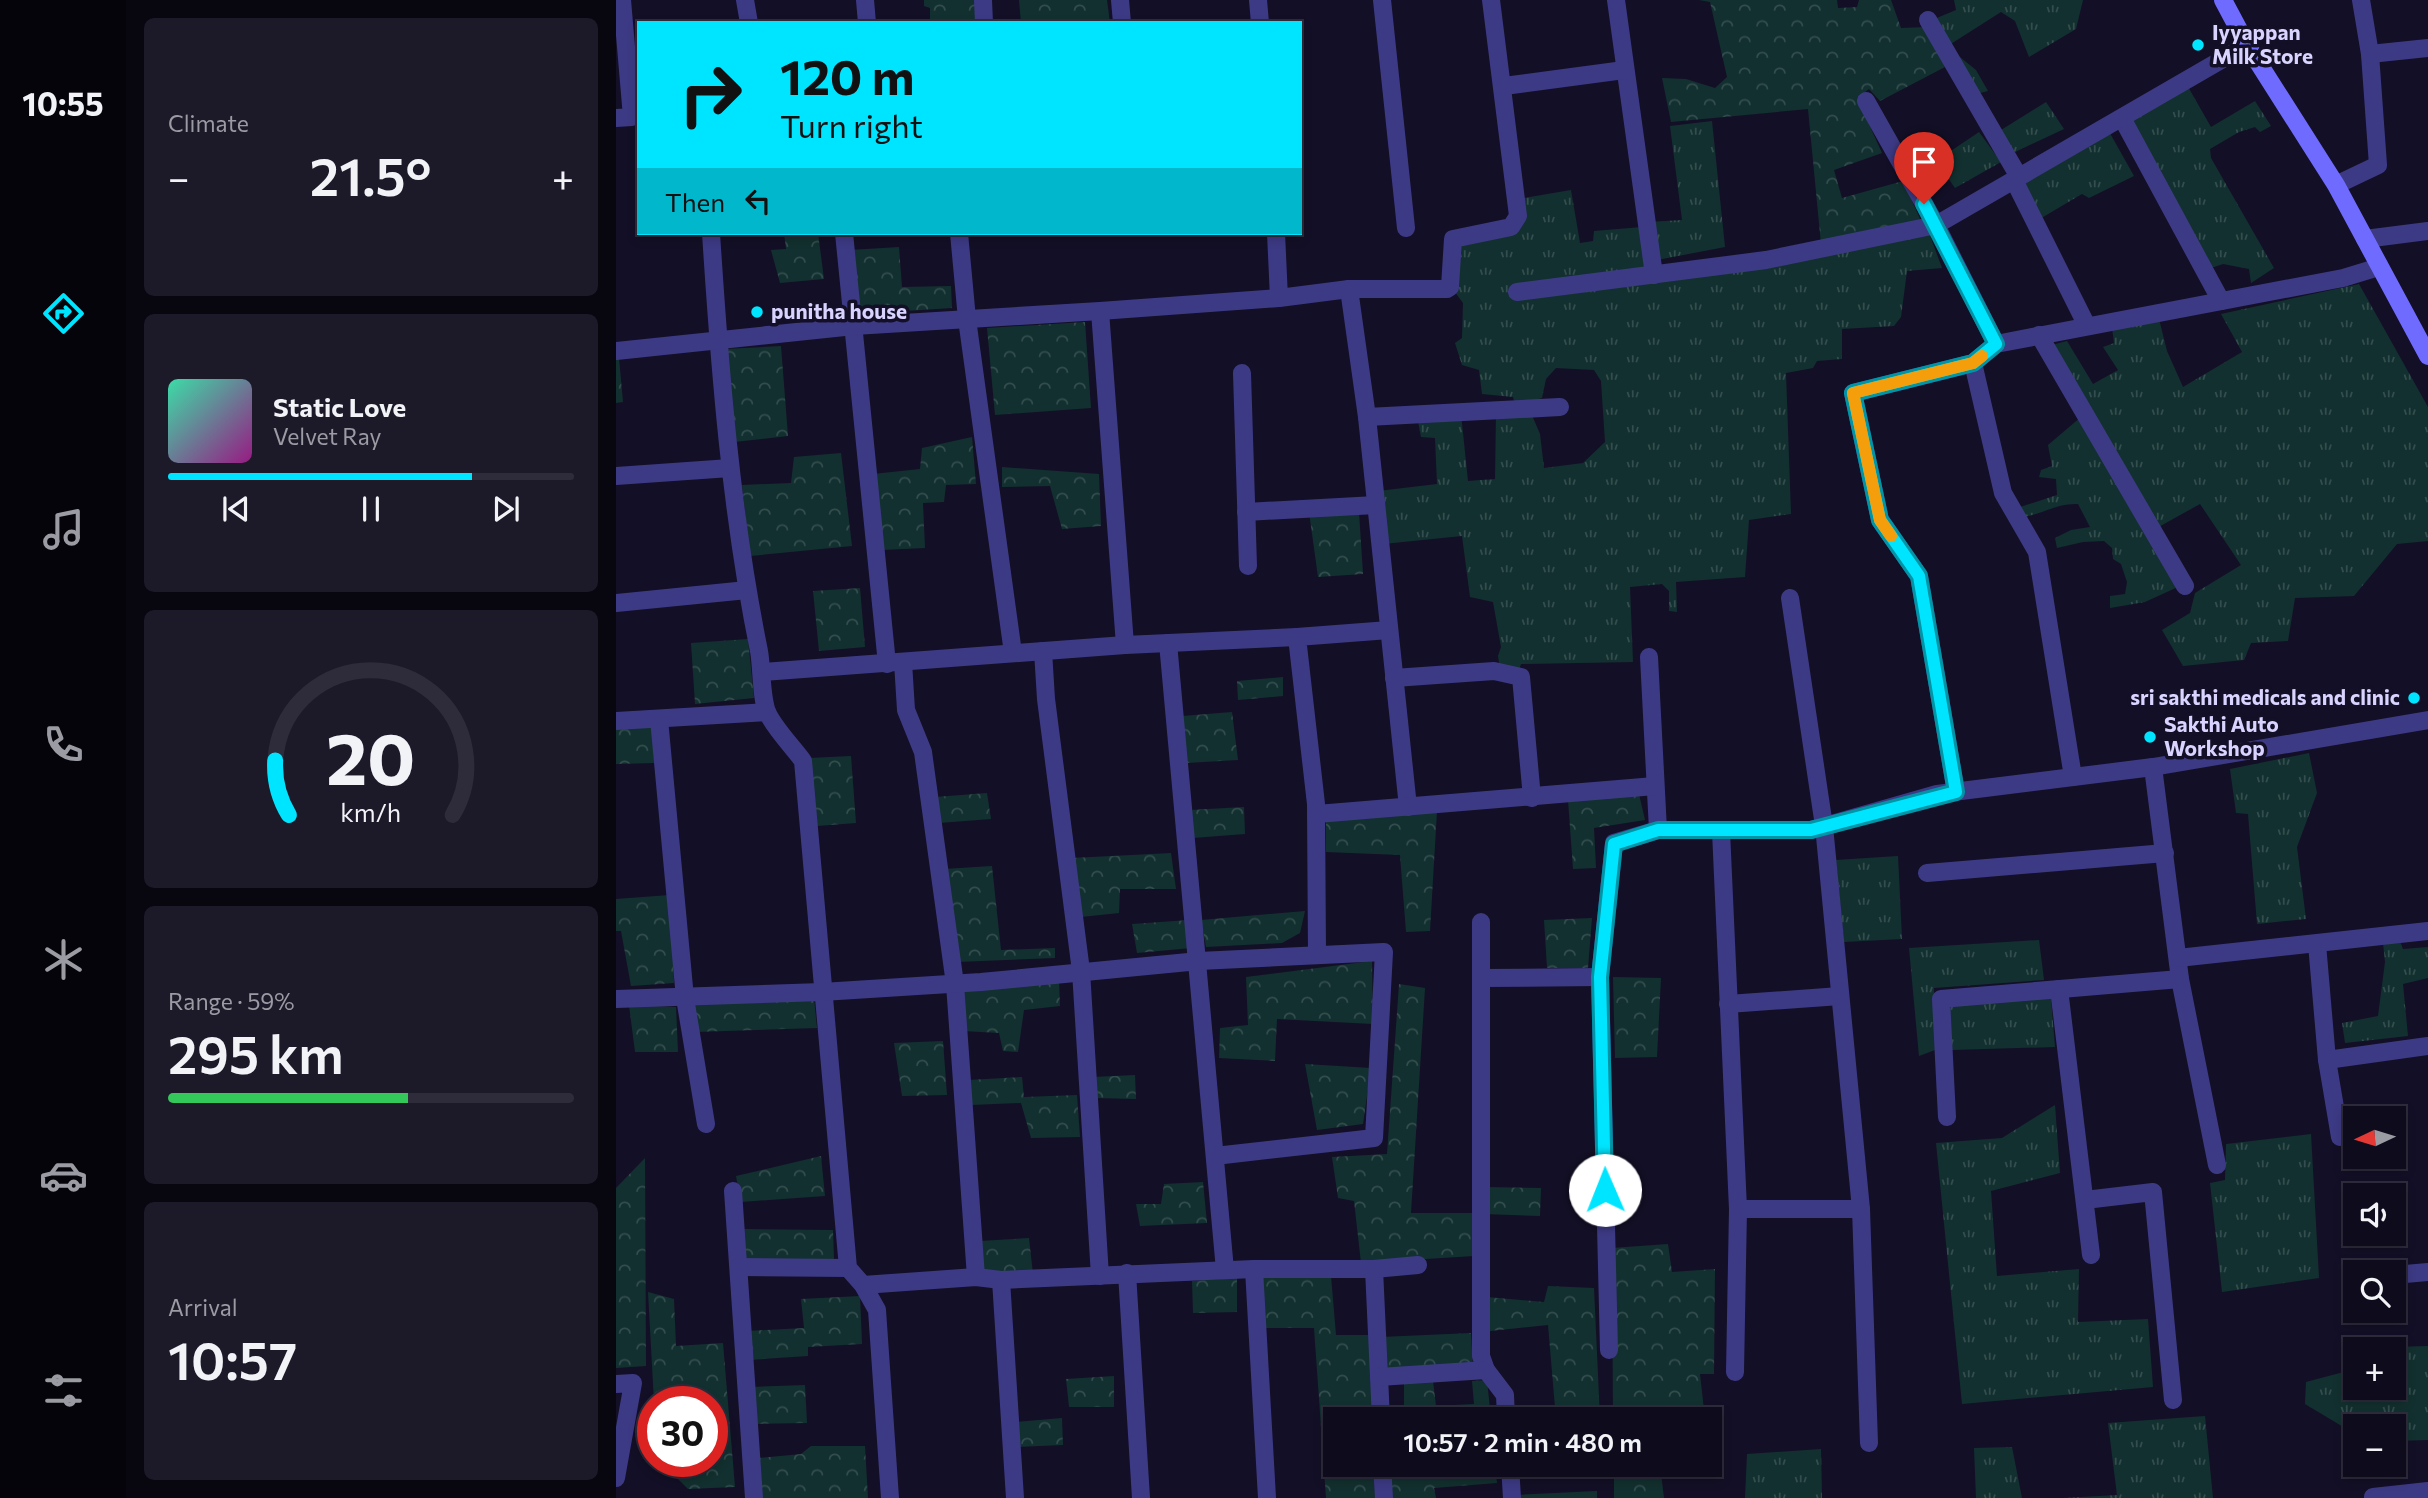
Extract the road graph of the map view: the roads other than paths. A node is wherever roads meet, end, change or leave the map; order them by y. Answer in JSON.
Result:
{"nodes":[{"id":1,"x":622,"y":0,"type":"edge"},
{"id":2,"x":745,"y":0,"type":"edge"},
{"id":3,"x":865,"y":0,"type":"edge"},
{"id":4,"x":983,"y":0,"type":"edge"},
{"id":5,"x":1120,"y":0,"type":"edge"},
{"id":6,"x":1258,"y":0,"type":"edge"},
{"id":7,"x":1382,"y":0,"type":"edge"},
{"id":8,"x":1491,"y":0,"type":"edge"},
{"id":9,"x":1616,"y":0,"type":"edge"},
{"id":10,"x":2223,"y":0,"type":"edge"},
{"id":11,"x":2361,"y":0,"type":"edge"},
{"id":12,"x":1928,"y":20,"type":"dead end"},
{"id":13,"x":749,"y":21,"type":"edge"},
{"id":14,"x":867,"y":21,"type":"edge"},
{"id":15,"x":984,"y":21,"type":"edge"},
{"id":16,"x":1122,"y":21,"type":"edge"},
{"id":17,"x":1260,"y":21,"type":"edge"},
{"id":18,"x":2247,"y":45,"type":"junction"},
{"id":19,"x":2428,"y":48,"type":"edge"},
{"id":20,"x":2370,"y":54,"type":"junction"},
{"id":21,"x":1624,"y":70,"type":"junction"},
{"id":22,"x":1504,"y":86,"type":"junction"},
{"id":23,"x":634,"y":99,"type":"edge"},
{"id":24,"x":1866,"y":101,"type":"dead end"},
{"id":25,"x":616,"y":118,"type":"edge"},
{"id":26,"x":2122,"y":118,"type":"junction"},
{"id":27,"x":2016,"y":178,"type":"junction"},
{"id":28,"x":2336,"y":185,"type":"junction"},
{"id":29,"x":1936,"y":225,"type":"junction"},
{"id":30,"x":1406,"y":228,"type":"dead end"},
{"id":31,"x":2428,"y":231,"type":"edge"},
{"id":32,"x":711,"y":235,"type":"edge"},
{"id":33,"x":844,"y":235,"type":"edge"},
{"id":34,"x":959,"y":235,"type":"edge"},
{"id":35,"x":1276,"y":235,"type":"edge"},
{"id":36,"x":2365,"y":239,"type":"junction"},
{"id":37,"x":2379,"y":267,"type":"junction"},
{"id":38,"x":1654,"y":275,"type":"junction"},
{"id":39,"x":1349,"y":289,"type":"junction"},
{"id":40,"x":1517,"y":292,"type":"dead end"},
{"id":41,"x":1279,"y":298,"type":"junction"},
{"id":42,"x":2221,"y":301,"type":"junction"},
{"id":43,"x":1100,"y":311,"type":"junction"},
{"id":44,"x":967,"y":319,"type":"junction"},
{"id":45,"x":854,"y":326,"type":"junction"},
{"id":46,"x":2087,"y":326,"type":"junction"},
{"id":47,"x":2039,"y":335,"type":"junction"},
{"id":48,"x":718,"y":342,"type":"junction"},
{"id":49,"x":1996,"y":344,"type":"junction"},
{"id":50,"x":616,"y":351,"type":"edge"},
{"id":51,"x":2428,"y":356,"type":"edge"},
{"id":52,"x":1973,"y":363,"type":"junction"},
{"id":53,"x":1242,"y":373,"type":"dead end"},
{"id":54,"x":1560,"y":407,"type":"dead end"},
{"id":55,"x":1367,"y":417,"type":"junction"},
{"id":56,"x":730,"y":468,"type":"junction"},
{"id":57,"x":616,"y":476,"type":"edge"},
{"id":58,"x":1376,"y":505,"type":"junction"},
{"id":59,"x":1246,"y":512,"type":"junction"},
{"id":60,"x":1248,"y":566,"type":"dead end"},
{"id":61,"x":2185,"y":586,"type":"dead end"},
{"id":62,"x":747,"y":590,"type":"junction"},
{"id":63,"x":1790,"y":598,"type":"dead end"},
{"id":64,"x":616,"y":603,"type":"edge"},
{"id":65,"x":1389,"y":630,"type":"junction"},
{"id":66,"x":1297,"y":637,"type":"junction"},
{"id":67,"x":1168,"y":643,"type":"junction"},
{"id":68,"x":1125,"y":645,"type":"junction"},
{"id":69,"x":1043,"y":651,"type":"junction"},
{"id":70,"x":1013,"y":653,"type":"junction"},
{"id":71,"x":1649,"y":657,"type":"dead end"},
{"id":72,"x":895,"y":663,"type":"junction"},
{"id":73,"x":763,"y":672,"type":"junction"},
{"id":74,"x":1394,"y":678,"type":"junction"},
{"id":75,"x":766,"y":712,"type":"junction"},
{"id":76,"x":659,"y":719,"type":"junction"},
{"id":77,"x":2428,"y":720,"type":"edge"},
{"id":78,"x":616,"y":721,"type":"edge"},
{"id":79,"x":2152,"y":767,"type":"junction"},
{"id":80,"x":2073,"y":777,"type":"junction"},
{"id":81,"x":1655,"y":786,"type":"junction"},
{"id":82,"x":1956,"y":792,"type":"junction"},
{"id":83,"x":1532,"y":798,"type":"junction"},
{"id":84,"x":1408,"y":807,"type":"junction"},
{"id":85,"x":1317,"y":814,"type":"junction"},
{"id":86,"x":1824,"y":826,"type":"junction"},
{"id":87,"x":1658,"y":830,"type":"junction"},
{"id":88,"x":1721,"y":831,"type":"junction"},
{"id":89,"x":2165,"y":853,"type":"junction"},
{"id":90,"x":1927,"y":873,"type":"dead end"},
{"id":91,"x":1481,"y":922,"type":"dead end"},
{"id":92,"x":2428,"y":931,"type":"edge"},
{"id":93,"x":2317,"y":943,"type":"junction"},
{"id":94,"x":1317,"y":955,"type":"junction"},
{"id":95,"x":2178,"y":958,"type":"junction"},
{"id":96,"x":1199,"y":961,"type":"junction"},
{"id":97,"x":1081,"y":971,"type":"junction"},
{"id":98,"x":1600,"y":977,"type":"junction"},
{"id":99,"x":1482,"y":978,"type":"junction"},
{"id":100,"x":2180,"y":979,"type":"junction"},
{"id":101,"x":955,"y":984,"type":"junction"},
{"id":102,"x":2059,"y":989,"type":"junction"},
{"id":103,"x":822,"y":992,"type":"junction"},
{"id":104,"x":1840,"y":996,"type":"junction"},
{"id":105,"x":685,"y":998,"type":"junction"},
{"id":106,"x":616,"y":999,"type":"edge"},
{"id":107,"x":1728,"y":1004,"type":"junction"},
{"id":108,"x":2428,"y":1046,"type":"edge"},
{"id":109,"x":2327,"y":1060,"type":"junction"},
{"id":110,"x":1947,"y":1117,"type":"dead end"},
{"id":111,"x":706,"y":1124,"type":"dead end"},
{"id":112,"x":2340,"y":1137,"type":"dead end"},
{"id":113,"x":1215,"y":1156,"type":"junction"},
{"id":114,"x":2217,"y":1165,"type":"dead end"},
{"id":115,"x":733,"y":1191,"type":"dead end"},
{"id":116,"x":2085,"y":1200,"type":"junction"},
{"id":117,"x":1738,"y":1209,"type":"junction"},
{"id":118,"x":1861,"y":1209,"type":"junction"},
{"id":119,"x":2091,"y":1255,"type":"dead end"},
{"id":120,"x":1418,"y":1265,"type":"dead end"},
{"id":121,"x":739,"y":1267,"type":"junction"},
{"id":122,"x":848,"y":1268,"type":"junction"},
{"id":123,"x":1254,"y":1269,"type":"junction"},
{"id":124,"x":1374,"y":1269,"type":"junction"},
{"id":125,"x":1225,"y":1270,"type":"junction"},
{"id":126,"x":2428,"y":1272,"type":"edge"},
{"id":127,"x":1127,"y":1273,"type":"junction"},
{"id":128,"x":2406,"y":1274,"type":"edge"},
{"id":129,"x":1100,"y":1276,"type":"junction"},
{"id":130,"x":976,"y":1277,"type":"junction"},
{"id":131,"x":1001,"y":1280,"type":"junction"},
{"id":132,"x":863,"y":1285,"type":"junction"},
{"id":133,"x":1609,"y":1350,"type":"dead end"},
{"id":134,"x":1486,"y":1370,"type":"junction"},
{"id":135,"x":1735,"y":1372,"type":"dead end"},
{"id":136,"x":1379,"y":1377,"type":"junction"},
{"id":137,"x":616,"y":1384,"type":"edge"},
{"id":138,"x":2173,"y":1400,"type":"dead end"},
{"id":139,"x":1380,"y":1407,"type":"edge"},
{"id":140,"x":1506,"y":1407,"type":"edge"},
{"id":141,"x":1869,"y":1443,"type":"dead end"},
{"id":142,"x":1383,"y":1477,"type":"edge"},
{"id":143,"x":1511,"y":1477,"type":"edge"},
{"id":144,"x":616,"y":1478,"type":"edge"},
{"id":145,"x":2428,"y":1491,"type":"edge"},
{"id":146,"x":2373,"y":1497,"type":"edge"},
{"id":147,"x":754,"y":1498,"type":"edge"},
{"id":148,"x":890,"y":1498,"type":"edge"},
{"id":149,"x":1015,"y":1498,"type":"edge"},
{"id":150,"x":1140,"y":1498,"type":"edge"},
{"id":151,"x":1267,"y":1498,"type":"edge"},
{"id":152,"x":1384,"y":1498,"type":"edge"},
{"id":153,"x":1512,"y":1498,"type":"edge"}],
"edges":[{"from":1,"to":23,"type":"street"},
{"from":2,"to":13,"type":"street"},
{"from":3,"to":14,"type":"street"},
{"from":4,"to":15,"type":"street"},
{"from":5,"to":16,"type":"street"},
{"from":6,"to":17,"type":"street"},
{"from":7,"to":30,"type":"street"},
{"from":8,"to":22,"type":"street"},
{"from":9,"to":21,"type":"street"},
{"from":10,"to":18,"type":"main road"},
{"from":11,"to":20,"type":"street"},
{"from":12,"to":27,"type":"street"},
{"from":18,"to":26,"type":"street"},
{"from":18,"to":28,"type":"main road"},
{"from":19,"to":20,"type":"street"},
{"from":20,"to":28,"type":"street"},
{"from":21,"to":22,"type":"street"},
{"from":21,"to":38,"type":"street"},
{"from":22,"to":39,"type":"street"},
{"from":23,"to":25,"type":"street"},
{"from":24,"to":29,"type":"street"},
{"from":26,"to":27,"type":"street"},
{"from":26,"to":42,"type":"street"},
{"from":27,"to":29,"type":"street"},
{"from":27,"to":46,"type":"street"},
{"from":28,"to":36,"type":"main road"},
{"from":29,"to":38,"type":"street"},
{"from":29,"to":49,"type":"street"},
{"from":31,"to":36,"type":"street"},
{"from":32,"to":48,"type":"street"},
{"from":33,"to":45,"type":"street"},
{"from":34,"to":44,"type":"street"},
{"from":35,"to":41,"type":"street"},
{"from":36,"to":37,"type":"main road"},
{"from":37,"to":42,"type":"street"},
{"from":37,"to":51,"type":"main road"},
{"from":38,"to":40,"type":"street"},
{"from":39,"to":41,"type":"street"},
{"from":39,"to":55,"type":"street"},
{"from":41,"to":43,"type":"street"},
{"from":42,"to":46,"type":"street"},
{"from":43,"to":44,"type":"street"},
{"from":43,"to":68,"type":"street"},
{"from":44,"to":45,"type":"street"},
{"from":44,"to":70,"type":"street"},
{"from":45,"to":48,"type":"street"},
{"from":45,"to":72,"type":"street"},
{"from":46,"to":47,"type":"street"},
{"from":47,"to":49,"type":"street"},
{"from":47,"to":61,"type":"street"},
{"from":48,"to":50,"type":"street"},
{"from":48,"to":56,"type":"street"},
{"from":49,"to":52,"type":"street"},
{"from":52,"to":80,"type":"street"},
{"from":52,"to":82,"type":"street"},
{"from":53,"to":59,"type":"street"},
{"from":54,"to":55,"type":"street"},
{"from":55,"to":58,"type":"street"},
{"from":56,"to":57,"type":"street"},
{"from":56,"to":62,"type":"street"},
{"from":58,"to":59,"type":"street"},
{"from":58,"to":65,"type":"street"},
{"from":59,"to":60,"type":"street"},
{"from":62,"to":64,"type":"street"},
{"from":62,"to":73,"type":"street"},
{"from":63,"to":86,"type":"street"},
{"from":65,"to":66,"type":"street"},
{"from":65,"to":74,"type":"street"},
{"from":66,"to":67,"type":"street"},
{"from":66,"to":85,"type":"street"},
{"from":67,"to":68,"type":"street"},
{"from":67,"to":96,"type":"street"},
{"from":68,"to":69,"type":"street"},
{"from":69,"to":70,"type":"street"},
{"from":69,"to":97,"type":"street"},
{"from":70,"to":72,"type":"street"},
{"from":71,"to":81,"type":"street"},
{"from":72,"to":73,"type":"street"},
{"from":72,"to":101,"type":"street"},
{"from":73,"to":75,"type":"street"},
{"from":74,"to":83,"type":"street"},
{"from":74,"to":84,"type":"street"},
{"from":75,"to":76,"type":"street"},
{"from":75,"to":103,"type":"street"},
{"from":76,"to":78,"type":"street"},
{"from":76,"to":105,"type":"street"},
{"from":77,"to":79,"type":"street"},
{"from":79,"to":80,"type":"street"},
{"from":79,"to":89,"type":"street"},
{"from":80,"to":82,"type":"street"},
{"from":81,"to":83,"type":"street"},
{"from":81,"to":87,"type":"street"},
{"from":82,"to":86,"type":"street"},
{"from":83,"to":84,"type":"street"},
{"from":84,"to":85,"type":"street"},
{"from":85,"to":94,"type":"street"},
{"from":86,"to":88,"type":"street"},
{"from":86,"to":104,"type":"street"},
{"from":87,"to":88,"type":"street"},
{"from":87,"to":98,"type":"street"},
{"from":88,"to":107,"type":"street"},
{"from":89,"to":90,"type":"street"},
{"from":89,"to":95,"type":"street"},
{"from":91,"to":99,"type":"street"},
{"from":92,"to":93,"type":"street"},
{"from":93,"to":95,"type":"street"},
{"from":93,"to":109,"type":"street"},
{"from":94,"to":96,"type":"street"},
{"from":94,"to":113,"type":"street"},
{"from":95,"to":100,"type":"street"},
{"from":96,"to":97,"type":"street"},
{"from":96,"to":113,"type":"street"},
{"from":97,"to":101,"type":"street"},
{"from":97,"to":129,"type":"street"},
{"from":98,"to":99,"type":"street"},
{"from":98,"to":133,"type":"street"},
{"from":99,"to":134,"type":"street"},
{"from":100,"to":102,"type":"street"},
{"from":100,"to":114,"type":"street"},
{"from":101,"to":103,"type":"street"},
{"from":101,"to":130,"type":"street"},
{"from":102,"to":110,"type":"street"},
{"from":102,"to":116,"type":"street"},
{"from":103,"to":105,"type":"street"},
{"from":103,"to":122,"type":"street"},
{"from":104,"to":107,"type":"street"},
{"from":104,"to":118,"type":"street"},
{"from":105,"to":106,"type":"street"},
{"from":105,"to":111,"type":"street"},
{"from":107,"to":117,"type":"street"},
{"from":108,"to":109,"type":"street"},
{"from":109,"to":112,"type":"street"},
{"from":113,"to":125,"type":"street"},
{"from":115,"to":121,"type":"street"},
{"from":116,"to":119,"type":"street"},
{"from":116,"to":138,"type":"street"},
{"from":117,"to":118,"type":"street"},
{"from":117,"to":135,"type":"street"},
{"from":118,"to":141,"type":"street"},
{"from":120,"to":124,"type":"street"},
{"from":121,"to":122,"type":"street"},
{"from":121,"to":147,"type":"street"},
{"from":122,"to":132,"type":"street"},
{"from":123,"to":124,"type":"street"},
{"from":123,"to":125,"type":"street"},
{"from":123,"to":151,"type":"street"},
{"from":124,"to":136,"type":"street"},
{"from":125,"to":127,"type":"street"},
{"from":126,"to":128,"type":"street"},
{"from":127,"to":129,"type":"street"},
{"from":127,"to":150,"type":"street"},
{"from":129,"to":131,"type":"street"},
{"from":130,"to":131,"type":"street"},
{"from":130,"to":132,"type":"street"},
{"from":131,"to":149,"type":"street"},
{"from":132,"to":148,"type":"street"},
{"from":134,"to":136,"type":"street"},
{"from":134,"to":140,"type":"street"},
{"from":136,"to":139,"type":"street"},
{"from":137,"to":144,"type":"street"},
{"from":142,"to":152,"type":"street"},
{"from":143,"to":153,"type":"street"},
{"from":145,"to":146,"type":"street"}]}
